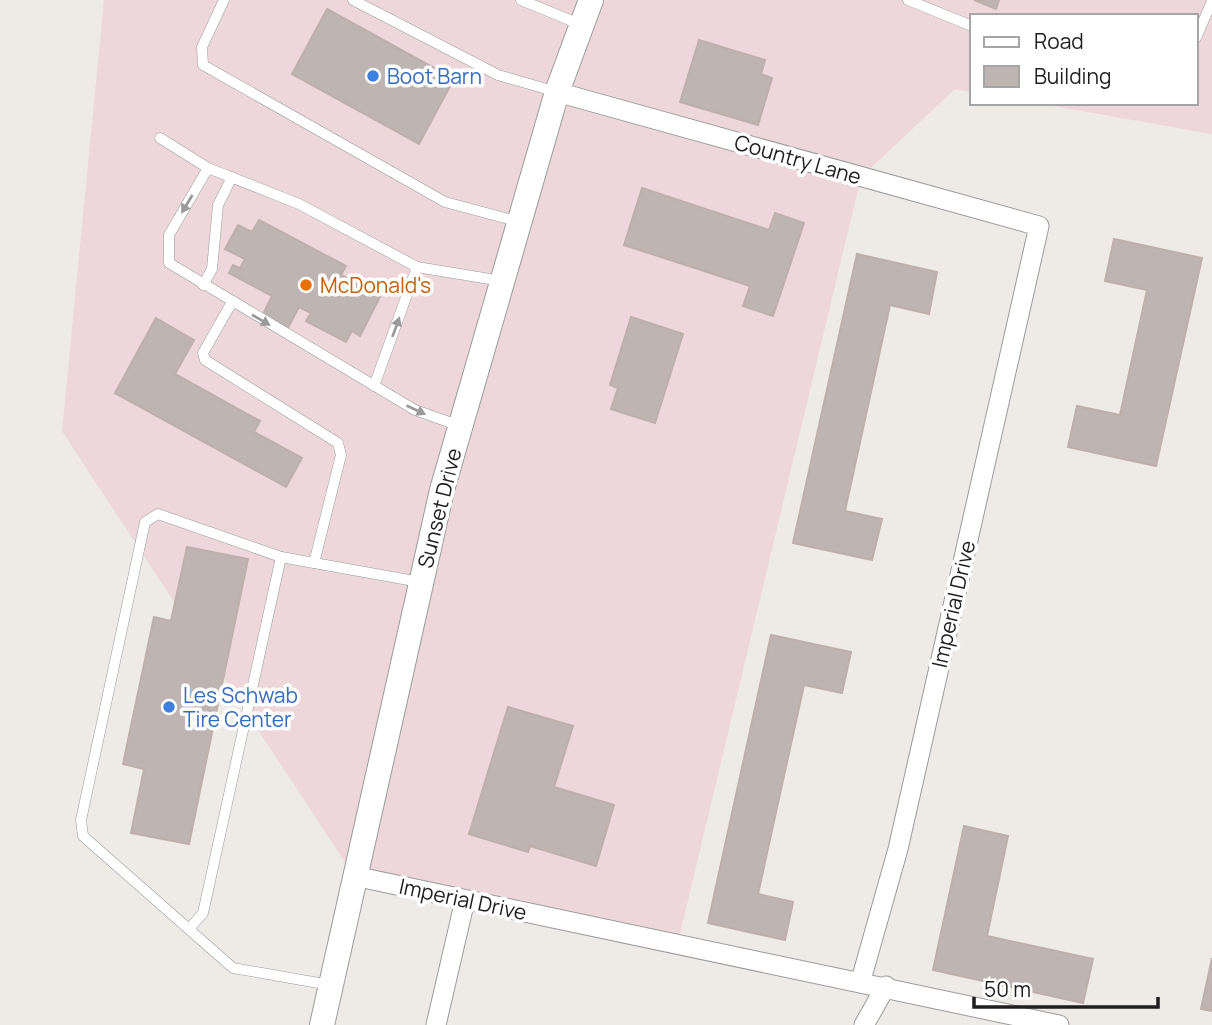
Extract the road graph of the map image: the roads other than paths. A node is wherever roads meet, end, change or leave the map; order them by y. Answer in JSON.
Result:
{"nodes":[{"id":1,"x":225,"y":0,"type":"edge"},
{"id":2,"x":353,"y":0,"type":"edge"},
{"id":3,"x":521,"y":0,"type":"edge"},
{"id":4,"x":591,"y":0,"type":"edge"},
{"id":5,"x":908,"y":0,"type":"edge"},
{"id":6,"x":1212,"y":1,"type":"edge"},
{"id":7,"x":582,"y":25,"type":"junction"},
{"id":8,"x":970,"y":25,"type":"edge"},
{"id":9,"x":1198,"y":33,"type":"edge"},
{"id":10,"x":557,"y":92,"type":"junction"},
{"id":11,"x":160,"y":138,"type":"dead end"},
{"id":12,"x":208,"y":168,"type":"junction"},
{"id":13,"x":232,"y":177,"type":"junction"},
{"id":14,"x":520,"y":222,"type":"junction"},
{"id":15,"x":1038,"y":226,"type":"joint"},
{"id":16,"x":418,"y":267,"type":"junction"},
{"id":17,"x":503,"y":281,"type":"junction"},
{"id":18,"x":203,"y":285,"type":"junction"},
{"id":19,"x":232,"y":302,"type":"junction"},
{"id":20,"x":374,"y":386,"type":"junction"},
{"id":21,"x":460,"y":426,"type":"junction"},
{"id":22,"x":281,"y":556,"type":"junction"},
{"id":23,"x":314,"y":563,"type":"junction"},
{"id":24,"x":420,"y":582,"type":"junction"},
{"id":25,"x":354,"y":876,"type":"junction"},
{"id":26,"x":465,"y":900,"type":"junction"},
{"id":27,"x":189,"y":929,"type":"junction"},
{"id":28,"x":861,"y":981,"type":"junction"},
{"id":29,"x":331,"y":985,"type":"junction"},
{"id":30,"x":886,"y":986,"type":"junction"},
{"id":31,"x":323,"y":1025,"type":"edge"},
{"id":32,"x":436,"y":1025,"type":"edge"},
{"id":33,"x":864,"y":1025,"type":"edge"},
{"id":34,"x":1059,"y":1025,"type":"edge"}],
"edges":[{"from":1,"to":14,"type":"lane"},
{"from":2,"to":10,"type":"lane"},
{"from":3,"to":7,"type":"lane"},
{"from":4,"to":7,"type":"street","name":"Sunset Drive"},
{"from":5,"to":8,"type":"lane"},
{"from":6,"to":9,"type":"lane"},
{"from":7,"to":10,"type":"street","name":"Sunset Drive"},
{"from":10,"to":14,"type":"street","name":"Sunset Drive"},
{"from":10,"to":15,"type":"street","name":"Country Lane"},
{"from":11,"to":12,"type":"lane"},
{"from":12,"to":13,"type":"lane"},
{"from":12,"to":18,"type":"lane","one_way":true},
{"from":13,"to":16,"type":"lane"},
{"from":13,"to":18,"type":"lane"},
{"from":14,"to":17,"type":"street","name":"Sunset Drive"},
{"from":15,"to":28,"type":"street","name":"Imperial Drive"},
{"from":16,"to":17,"type":"lane"},
{"from":20,"to":16,"type":"lane","one_way":true},
{"from":17,"to":21,"type":"street","name":"Sunset Drive"},
{"from":18,"to":19,"type":"lane"},
{"from":19,"to":20,"type":"lane","one_way":true},
{"from":19,"to":23,"type":"lane"},
{"from":20,"to":21,"type":"lane","one_way":true},
{"from":21,"to":24,"type":"street","name":"Sunset Drive"},
{"from":22,"to":23,"type":"lane"},
{"from":22,"to":27,"type":"lane"},
{"from":22,"to":27,"type":"lane"},
{"from":23,"to":24,"type":"lane"},
{"from":24,"to":25,"type":"street","name":"Sunset Drive"},
{"from":25,"to":26,"type":"street","name":"Imperial Drive"},
{"from":25,"to":29,"type":"street","name":"Sunset Drive"},
{"from":26,"to":28,"type":"street","name":"Imperial Drive"},
{"from":26,"to":32,"type":"street"},
{"from":27,"to":29,"type":"lane"},
{"from":28,"to":30,"type":"street","name":"Imperial Drive"},
{"from":29,"to":31,"type":"street","name":"Sunset Drive"},
{"from":30,"to":33,"type":"street"},
{"from":30,"to":34,"type":"street","name":"Imperial Drive"}]}
